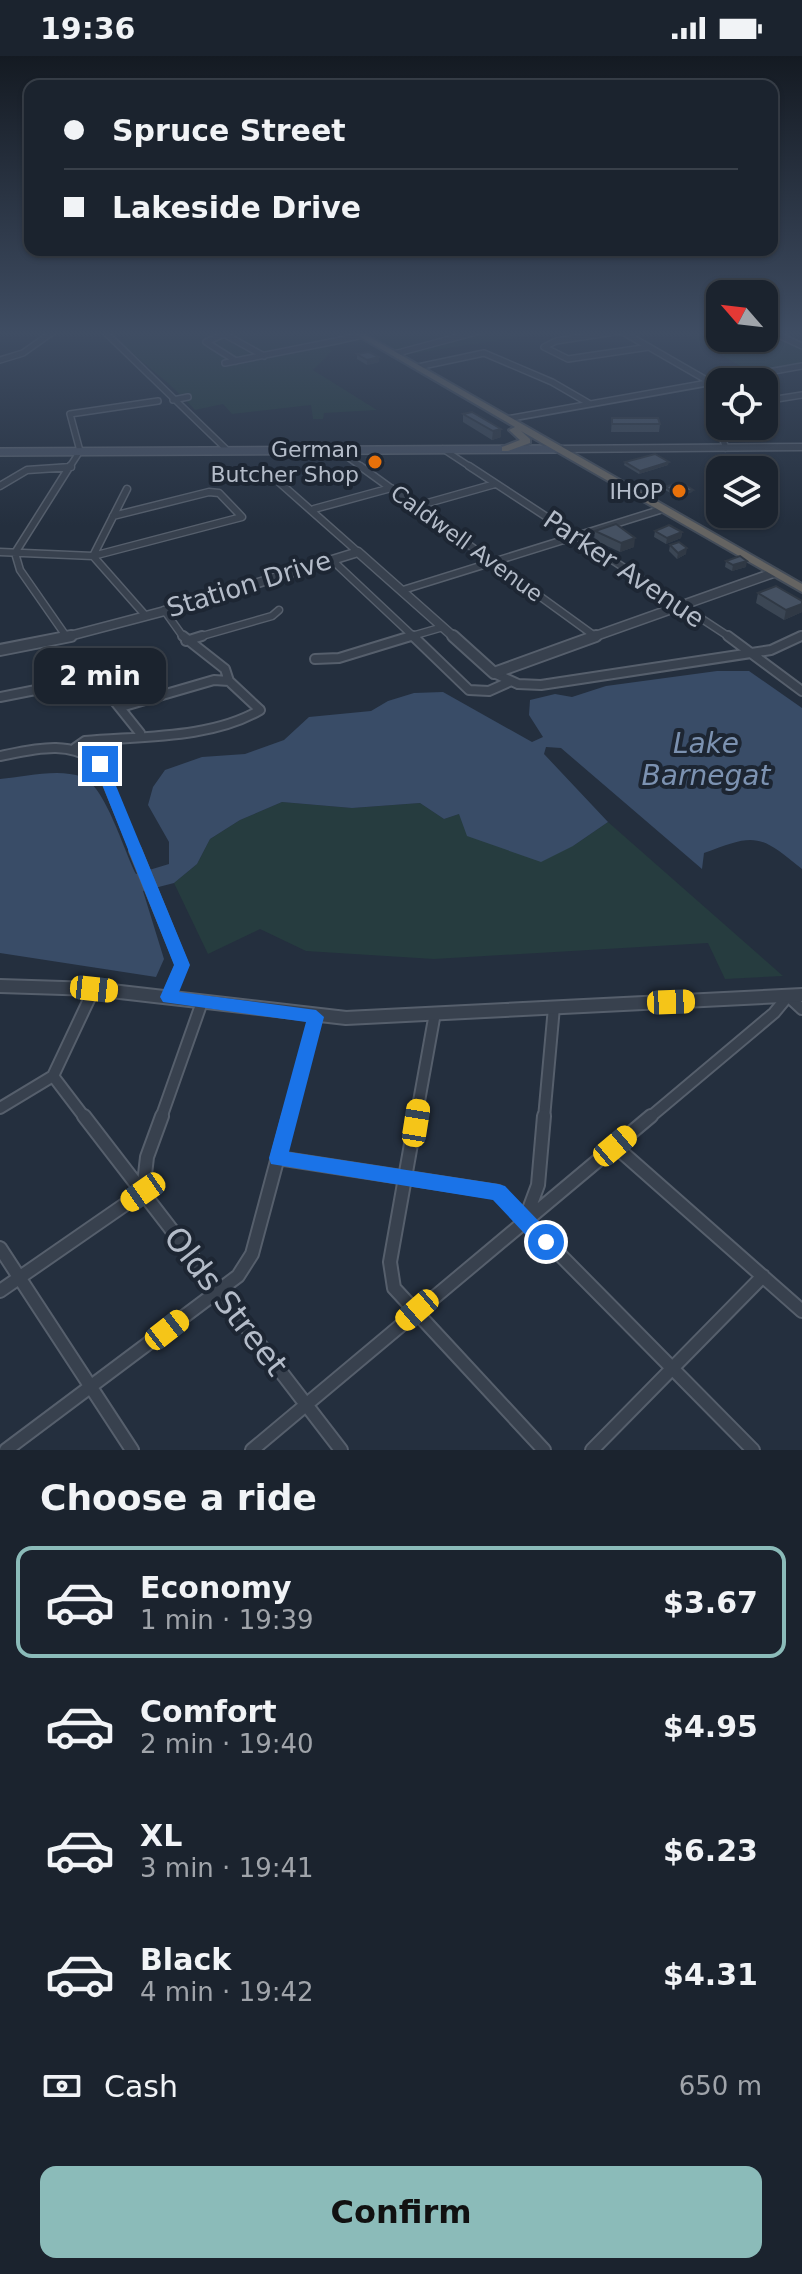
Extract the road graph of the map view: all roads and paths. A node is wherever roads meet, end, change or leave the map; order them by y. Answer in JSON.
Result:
{"nodes":[{"id":1,"x":169,"y":396,"type":"edge"},
{"id":2,"x":467,"y":396,"type":"edge"},
{"id":3,"x":574,"y":396,"type":"edge"},
{"id":4,"x":631,"y":396,"type":"edge"},
{"id":5,"x":188,"y":397,"type":"dead end"},
{"id":6,"x":173,"y":400,"type":"junction"},
{"id":7,"x":158,"y":401,"type":"dead end"},
{"id":8,"x":590,"y":404,"type":"junction"},
{"id":9,"x":510,"y":421,"type":"junction"},
{"id":10,"x":723,"y":440,"type":"edge"},
{"id":11,"x":802,"y":447,"type":"edge"},
{"id":12,"x":726,"y":448,"type":"junction"},
{"id":13,"x":443,"y":449,"type":"junction"},
{"id":14,"x":505,"y":449,"type":"junction"},
{"id":15,"x":559,"y":449,"type":"junction"},
{"id":16,"x":227,"y":450,"type":"junction"},
{"id":17,"x":338,"y":450,"type":"junction"},
{"id":18,"x":80,"y":451,"type":"junction"},
{"id":19,"x":0,"y":452,"type":"edge"},
{"id":20,"x":71,"y":467,"type":"junction"},
{"id":21,"x":280,"y":483,"type":"dead end"},
{"id":22,"x":495,"y":484,"type":"junction"},
{"id":23,"x":0,"y":486,"type":"edge"},
{"id":24,"x":391,"y":488,"type":"junction"},
{"id":25,"x":127,"y":489,"type":"dead end"},
{"id":26,"x":417,"y":506,"type":"junction"},
{"id":27,"x":314,"y":509,"type":"junction"},
{"id":28,"x":663,"y":509,"type":"junction"},
{"id":29,"x":113,"y":516,"type":"junction"},
{"id":30,"x":576,"y":537,"type":"junction"},
{"id":31,"x":0,"y":552,"type":"edge"},
{"id":32,"x":358,"y":552,"type":"junction"},
{"id":33,"x":15,"y":553,"type":"junction"},
{"id":34,"x":93,"y":556,"type":"junction"},
{"id":35,"x":332,"y":560,"type":"junction"},
{"id":36,"x":493,"y":562,"type":"junction"},
{"id":37,"x":773,"y":573,"type":"junction"},
{"id":38,"x":802,"y":589,"type":"edge"},
{"id":39,"x":403,"y":590,"type":"junction"},
{"id":40,"x":680,"y":607,"type":"junction"},
{"id":41,"x":164,"y":610,"type":"junction"},
{"id":42,"x":279,"y":610,"type":"dead end"},
{"id":43,"x":145,"y":615,"type":"junction"},
{"id":44,"x":443,"y":627,"type":"junction"},
{"id":45,"x":66,"y":636,"type":"junction"},
{"id":46,"x":412,"y":636,"type":"junction"},
{"id":47,"x":802,"y":636,"type":"edge"},
{"id":48,"x":596,"y":637,"type":"junction"},
{"id":49,"x":186,"y":641,"type":"junction"},
{"id":50,"x":0,"y":650,"type":"edge"},
{"id":51,"x":753,"y":653,"type":"junction"},
{"id":52,"x":315,"y":659,"type":"dead end"},
{"id":53,"x":494,"y":673,"type":"junction"},
{"id":54,"x":229,"y":681,"type":"junction"},
{"id":55,"x":509,"y":682,"type":"junction"},
{"id":56,"x":802,"y":691,"type":"edge"},
{"id":57,"x":0,"y":697,"type":"edge"},
{"id":58,"x":121,"y":707,"type":"junction"},
{"id":59,"x":140,"y":733,"type":"junction"},
{"id":60,"x":75,"y":748,"type":"junction"},
{"id":61,"x":0,"y":756,"type":"edge"},
{"id":62,"x":0,"y":986,"type":"edge"},
{"id":63,"x":94,"y":989,"type":"junction"},
{"id":64,"x":795,"y":996,"type":"edge"},
{"id":65,"x":168,"y":997,"type":"junction"},
{"id":66,"x":202,"y":1002,"type":"junction"},
{"id":67,"x":554,"y":1007,"type":"junction"},
{"id":68,"x":802,"y":1009,"type":"edge"},
{"id":69,"x":435,"y":1013,"type":"junction"},
{"id":70,"x":316,"y":1017,"type":"junction"},
{"id":71,"x":53,"y":1076,"type":"junction"},
{"id":72,"x":0,"y":1108,"type":"edge"},
{"id":73,"x":615,"y":1146,"type":"junction"},
{"id":74,"x":278,"y":1158,"type":"junction"},
{"id":75,"x":407,"y":1178,"type":"junction"},
{"id":76,"x":143,"y":1192,"type":"junction"},
{"id":77,"x":525,"y":1221,"type":"junction"},
{"id":78,"x":0,"y":1248,"type":"edge"},
{"id":79,"x":763,"y":1276,"type":"junction"},
{"id":80,"x":19,"y":1279,"type":"junction"},
{"id":81,"x":0,"y":1291,"type":"edge"},
{"id":82,"x":218,"y":1292,"type":"junction"},
{"id":83,"x":417,"y":1310,"type":"junction"},
{"id":84,"x":802,"y":1311,"type":"edge"},
{"id":85,"x":673,"y":1370,"type":"junction"},
{"id":86,"x":92,"y":1388,"type":"junction"},
{"id":87,"x":306,"y":1405,"type":"junction"},
{"id":88,"x":6,"y":1450,"type":"edge"},
{"id":89,"x":132,"y":1450,"type":"edge"},
{"id":90,"x":252,"y":1450,"type":"edge"},
{"id":91,"x":341,"y":1450,"type":"edge"},
{"id":92,"x":544,"y":1450,"type":"edge"},
{"id":93,"x":592,"y":1450,"type":"edge"},
{"id":94,"x":753,"y":1450,"type":"edge"}],
"edges":[{"from":1,"to":6,"type":"street"},
{"from":2,"to":9,"type":"highway"},
{"from":3,"to":8,"type":"street"},
{"from":4,"to":8,"type":"street"},
{"from":5,"to":6,"type":"street"},
{"from":6,"to":16,"type":"street"},
{"from":7,"to":18,"type":"street"},
{"from":8,"to":9,"type":"street"},
{"from":9,"to":14,"type":"highway"},
{"from":9,"to":15,"type":"highway"},
{"from":10,"to":12,"type":"street"},
{"from":11,"to":12,"type":"street"},
{"from":12,"to":15,"type":"street"},
{"from":13,"to":14,"type":"main road"},
{"from":13,"to":17,"type":"main road"},
{"from":13,"to":22,"type":"street","name":"Parker Avenue"},
{"from":14,"to":15,"type":"main road"},
{"from":15,"to":28,"type":"highway"},
{"from":16,"to":17,"type":"main road"},
{"from":16,"to":18,"type":"main road"},
{"from":17,"to":24,"type":"street","name":"Caldwell Avenue"},
{"from":18,"to":19,"type":"main road"},
{"from":18,"to":20,"type":"street"},
{"from":20,"to":23,"type":"street"},
{"from":20,"to":33,"type":"street"},
{"from":21,"to":27,"type":"street"},
{"from":22,"to":26,"type":"street"},
{"from":22,"to":30,"type":"street","name":"Parker Avenue"},
{"from":24,"to":26,"type":"street","name":"Caldwell Avenue"},
{"from":24,"to":27,"type":"street"},
{"from":25,"to":29,"type":"street"},
{"from":26,"to":36,"type":"street","name":"Caldwell Avenue"},
{"from":27,"to":32,"type":"street"},
{"from":28,"to":30,"type":"street"},
{"from":28,"to":37,"type":"highway"},
{"from":29,"to":34,"type":"street"},
{"from":29,"to":34,"type":"street"},
{"from":30,"to":36,"type":"street"},
{"from":30,"to":40,"type":"street","name":"Parker Avenue"},
{"from":31,"to":33,"type":"street"},
{"from":32,"to":35,"type":"street","name":"Station Drive"},
{"from":32,"to":39,"type":"street","name":"Station Drive"},
{"from":33,"to":34,"type":"street"},
{"from":33,"to":45,"type":"street"},
{"from":34,"to":43,"type":"street"},
{"from":35,"to":41,"type":"street","name":"Station Drive"},
{"from":35,"to":46,"type":"street"},
{"from":36,"to":39,"type":"street"},
{"from":36,"to":48,"type":"street","name":"Caldwell Avenue"},
{"from":37,"to":38,"type":"highway"},
{"from":37,"to":40,"type":"street"},
{"from":39,"to":44,"type":"street","name":"Station Drive"},
{"from":40,"to":48,"type":"street"},
{"from":40,"to":51,"type":"street","name":"Parker Avenue"},
{"from":41,"to":43,"type":"street","name":"Station Drive"},
{"from":41,"to":49,"type":"street"},
{"from":42,"to":49,"type":"street"},
{"from":43,"to":45,"type":"street","name":"Station Drive"},
{"from":44,"to":46,"type":"street"},
{"from":44,"to":53,"type":"street","name":"Station Drive"},
{"from":45,"to":50,"type":"street","name":"Station Drive"},
{"from":46,"to":52,"type":"street"},
{"from":46,"to":55,"type":"street"},
{"from":47,"to":51,"type":"street"},
{"from":48,"to":53,"type":"street"},
{"from":49,"to":54,"type":"street"},
{"from":51,"to":55,"type":"street"},
{"from":51,"to":56,"type":"street","name":"Parker Avenue"},
{"from":53,"to":55,"type":"street"},
{"from":54,"to":58,"type":"street"},
{"from":54,"to":59,"type":"street"},
{"from":57,"to":58,"type":"street"},
{"from":58,"to":59,"type":"street"},
{"from":59,"to":60,"type":"street"},
{"from":60,"to":61,"type":"street"},
{"from":60,"to":65,"type":"street"},
{"from":62,"to":63,"type":"street"},
{"from":63,"to":65,"type":"street"},
{"from":63,"to":71,"type":"street"},
{"from":64,"to":67,"type":"street"},
{"from":64,"to":68,"type":"street"},
{"from":64,"to":73,"type":"street"},
{"from":65,"to":66,"type":"street"},
{"from":66,"to":70,"type":"street"},
{"from":66,"to":76,"type":"street"},
{"from":67,"to":69,"type":"street"},
{"from":67,"to":77,"type":"street"},
{"from":69,"to":70,"type":"street"},
{"from":69,"to":75,"type":"street"},
{"from":70,"to":74,"type":"street"},
{"from":71,"to":72,"type":"street"},
{"from":71,"to":76,"type":"street","name":"Olds Street"},
{"from":73,"to":77,"type":"street"},
{"from":73,"to":79,"type":"street"},
{"from":74,"to":75,"type":"street"},
{"from":74,"to":82,"type":"street"},
{"from":75,"to":77,"type":"street"},
{"from":75,"to":83,"type":"street"},
{"from":76,"to":80,"type":"street"},
{"from":76,"to":82,"type":"street","name":"Olds Street"},
{"from":77,"to":83,"type":"street"},
{"from":77,"to":85,"type":"street"},
{"from":78,"to":80,"type":"street"},
{"from":79,"to":84,"type":"street"},
{"from":79,"to":85,"type":"street"},
{"from":80,"to":81,"type":"street"},
{"from":80,"to":86,"type":"street"},
{"from":82,"to":86,"type":"street"},
{"from":82,"to":87,"type":"street","name":"Olds Street"},
{"from":83,"to":87,"type":"street"},
{"from":83,"to":92,"type":"street"},
{"from":85,"to":93,"type":"street"},
{"from":85,"to":94,"type":"street"},
{"from":86,"to":88,"type":"street"},
{"from":86,"to":89,"type":"street"},
{"from":87,"to":90,"type":"street"},
{"from":87,"to":91,"type":"street","name":"Olds Street"}]}
